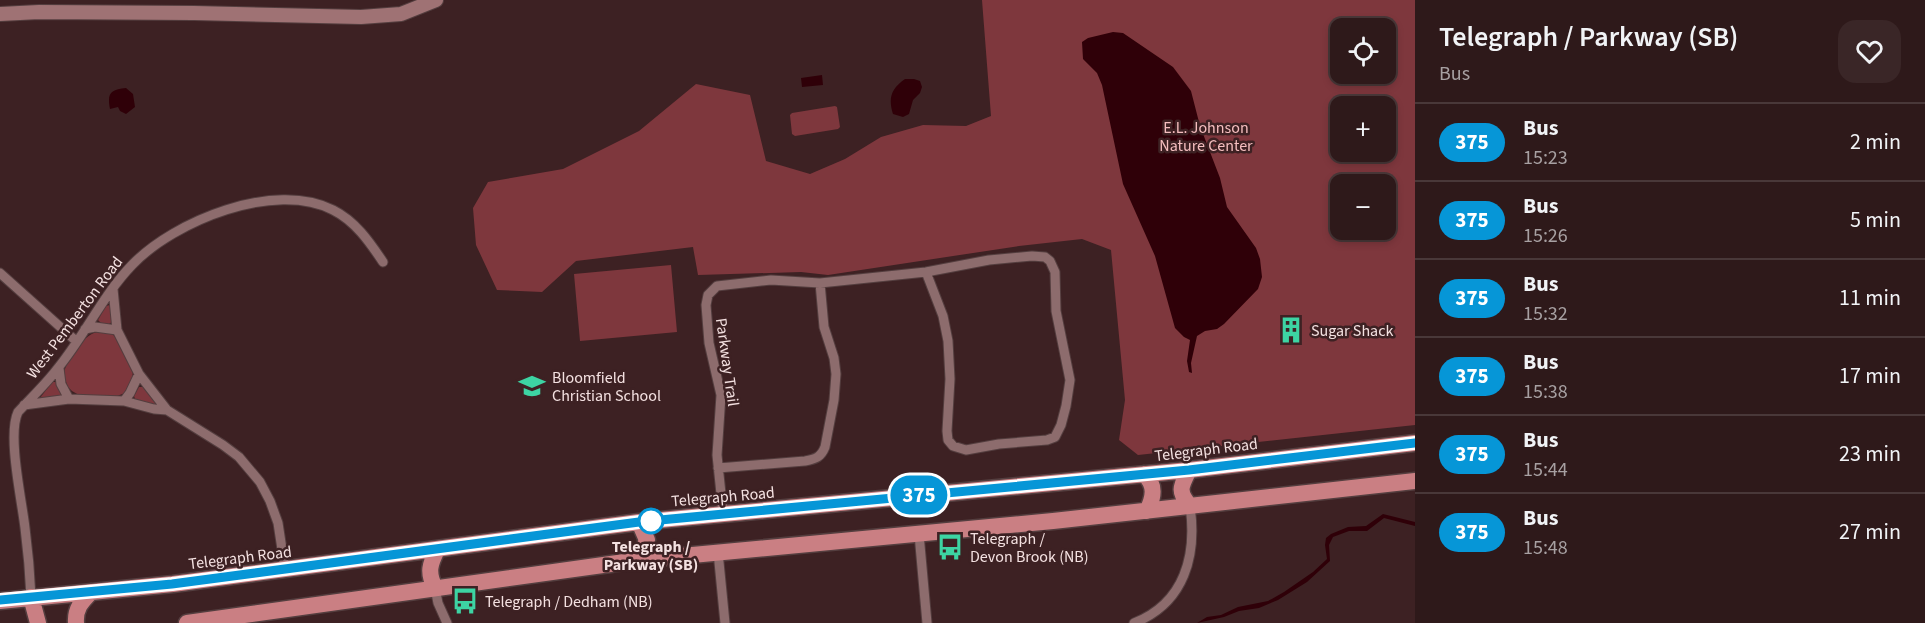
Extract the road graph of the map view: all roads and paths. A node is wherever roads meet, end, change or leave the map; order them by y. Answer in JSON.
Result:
{"nodes":[{"id":1,"x":436,"y":0,"type":"edge"},
{"id":2,"x":0,"y":14,"type":"edge"},
{"id":3,"x":383,"y":262,"type":"dead end"},
{"id":4,"x":926,"y":272,"type":"junction"},
{"id":5,"x":0,"y":273,"type":"edge"},
{"id":6,"x":820,"y":283,"type":"junction"},
{"id":7,"x":113,"y":289,"type":"junction"},
{"id":8,"x":85,"y":330,"type":"junction"},
{"id":9,"x":117,"y":330,"type":"junction"},
{"id":10,"x":76,"y":341,"type":"junction"},
{"id":11,"x":59,"y":368,"type":"junction"},
{"id":12,"x":139,"y":374,"type":"junction"},
{"id":13,"x":69,"y":399,"type":"junction"},
{"id":14,"x":124,"y":401,"type":"junction"},
{"id":15,"x":24,"y":405,"type":"junction"},
{"id":16,"x":167,"y":410,"type":"junction"},
{"id":17,"x":1415,"y":443,"type":"edge"},
{"id":18,"x":718,"y":468,"type":"junction"},
{"id":19,"x":1189,"y":470,"type":"junction"},
{"id":20,"x":1144,"y":474,"type":"junction"},
{"id":21,"x":1415,"y":481,"type":"edge"},
{"id":22,"x":1190,"y":506,"type":"junction"},
{"id":23,"x":1147,"y":511,"type":"junction"},
{"id":24,"x":723,"y":513,"type":"junction"},
{"id":25,"x":639,"y":522,"type":"junction"},
{"id":26,"x":919,"y":534,"type":"junction"},
{"id":27,"x":437,"y":550,"type":"junction"},
{"id":28,"x":718,"y":552,"type":"junction"},
{"id":29,"x":639,"y":560,"type":"junction"},
{"id":30,"x":285,"y":569,"type":"junction"},
{"id":31,"x":435,"y":588,"type":"junction"},
{"id":32,"x":91,"y":592,"type":"junction"},
{"id":33,"x":31,"y":597,"type":"junction"},
{"id":34,"x":0,"y":601,"type":"edge"},
{"id":35,"x":38,"y":623,"type":"edge"},
{"id":36,"x":76,"y":623,"type":"edge"},
{"id":37,"x":187,"y":623,"type":"edge"},
{"id":38,"x":447,"y":623,"type":"edge"},
{"id":39,"x":725,"y":623,"type":"edge"},
{"id":40,"x":927,"y":623,"type":"edge"},
{"id":41,"x":1134,"y":623,"type":"edge"}],
"edges":[{"from":1,"to":2,"type":"street"},
{"from":3,"to":7,"type":"street","name":"West Pemberton Road"},
{"from":4,"to":4,"type":"street"},
{"from":4,"to":6,"type":"street"},
{"from":5,"to":10,"type":"street"},
{"from":6,"to":18,"type":"street"},
{"from":6,"to":18,"type":"street","name":"Parkway Trail"},
{"from":7,"to":8,"type":"street","name":"West Pemberton Road"},
{"from":7,"to":9,"type":"street"},
{"from":8,"to":9,"type":"street"},
{"from":8,"to":10,"type":"street","name":"West Pemberton Road"},
{"from":9,"to":12,"type":"street"},
{"from":10,"to":11,"type":"street","name":"West Pemberton Road"},
{"from":11,"to":13,"type":"street"},
{"from":11,"to":15,"type":"street","name":"West Pemberton Road"},
{"from":12,"to":14,"type":"street"},
{"from":12,"to":16,"type":"street"},
{"from":13,"to":14,"type":"street"},
{"from":13,"to":15,"type":"street"},
{"from":14,"to":16,"type":"street"},
{"from":15,"to":33,"type":"street","name":"West Pemberton Road"},
{"from":16,"to":30,"type":"street"},
{"from":17,"to":19,"type":"highway","name":"Telegraph Road"},
{"from":18,"to":24,"type":"street","name":"Parkway Trail"},
{"from":19,"to":20,"type":"highway","name":"Telegraph Road"},
{"from":19,"to":22,"type":"highway"},
{"from":20,"to":23,"type":"highway"},
{"from":20,"to":24,"type":"highway","name":"Telegraph Road"},
{"from":21,"to":22,"type":"highway"},
{"from":22,"to":23,"type":"highway"},
{"from":22,"to":41,"type":"street"},
{"from":23,"to":26,"type":"highway"},
{"from":24,"to":25,"type":"highway","name":"Telegraph Road"},
{"from":25,"to":27,"type":"highway","name":"Telegraph Road"},
{"from":25,"to":29,"type":"highway"},
{"from":26,"to":28,"type":"highway"},
{"from":26,"to":40,"type":"street"},
{"from":27,"to":30,"type":"highway","name":"Telegraph Road"},
{"from":27,"to":31,"type":"highway"},
{"from":28,"to":29,"type":"highway"},
{"from":28,"to":39,"type":"street"},
{"from":29,"to":31,"type":"highway"},
{"from":30,"to":32,"type":"highway","name":"Telegraph Road"},
{"from":31,"to":37,"type":"highway"},
{"from":31,"to":38,"type":"street"},
{"from":32,"to":33,"type":"highway","name":"Telegraph Road"},
{"from":32,"to":36,"type":"highway"},
{"from":33,"to":34,"type":"highway","name":"Telegraph Road"},
{"from":33,"to":35,"type":"highway"}]}
